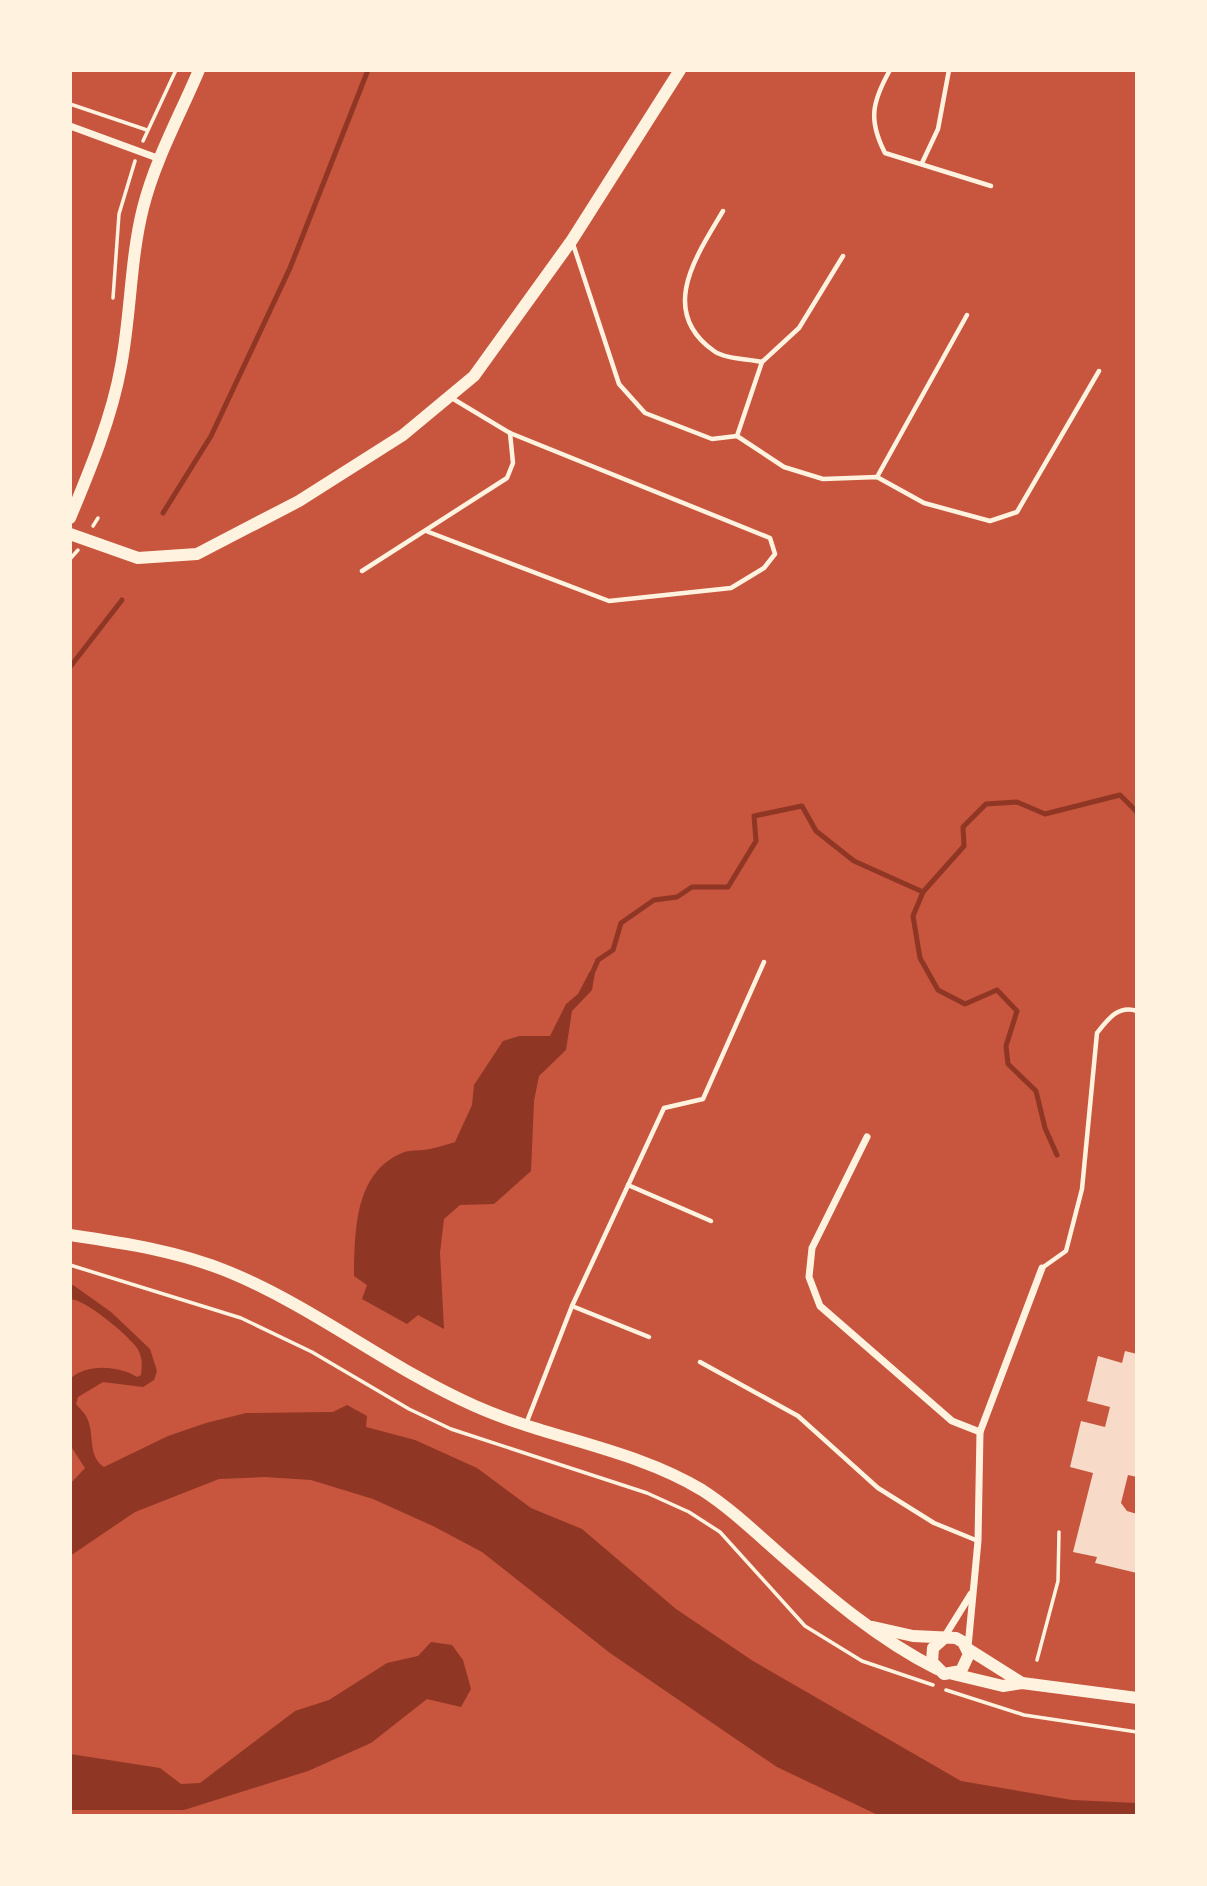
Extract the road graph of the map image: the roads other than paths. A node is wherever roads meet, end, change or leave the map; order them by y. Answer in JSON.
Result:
{"nodes":[{"id":1,"x":200,"y":70,"type":"edge"},
{"id":2,"x":680,"y":70,"type":"edge"},
{"id":3,"x":890,"y":70,"type":"edge"},
{"id":4,"x":949,"y":70,"type":"edge"},
{"id":5,"x":70,"y":126,"type":"edge"},
{"id":6,"x":160,"y":159,"type":"junction"},
{"id":7,"x":922,"y":163,"type":"junction"},
{"id":8,"x":991,"y":186,"type":"dead end"},
{"id":9,"x":723,"y":211,"type":"dead end"},
{"id":10,"x":572,"y":240,"type":"junction"},
{"id":11,"x":843,"y":256,"type":"dead end"},
{"id":12,"x":967,"y":315,"type":"dead end"},
{"id":13,"x":762,"y":362,"type":"junction"},
{"id":14,"x":1099,"y":371,"type":"dead end"},
{"id":15,"x":450,"y":396,"type":"junction"},
{"id":16,"x":510,"y":433,"type":"junction"},
{"id":17,"x":737,"y":436,"type":"junction"},
{"id":18,"x":877,"y":477,"type":"junction"},
{"id":19,"x":70,"y":518,"type":"edge"},
{"id":20,"x":426,"y":531,"type":"junction"},
{"id":21,"x":70,"y":534,"type":"edge"},
{"id":22,"x":362,"y":571,"type":"dead end"},
{"id":23,"x":764,"y":962,"type":"dead end"},
{"id":24,"x":1137,"y":1011,"type":"edge"},
{"id":25,"x":867,"y":1137,"type":"dead end"},
{"id":26,"x":628,"y":1185,"type":"junction"},
{"id":27,"x":711,"y":1221,"type":"dead end"},
{"id":28,"x":70,"y":1235,"type":"edge"},
{"id":29,"x":1042,"y":1268,"type":"joint"},
{"id":30,"x":572,"y":1306,"type":"junction"},
{"id":31,"x":649,"y":1337,"type":"dead end"},
{"id":32,"x":700,"y":1362,"type":"dead end"},
{"id":33,"x":526,"y":1424,"type":"junction"},
{"id":34,"x":980,"y":1432,"type":"junction"},
{"id":35,"x":978,"y":1541,"type":"junction"},
{"id":36,"x":971,"y":1593,"type":"junction"},
{"id":37,"x":866,"y":1625,"type":"junction"},
{"id":38,"x":943,"y":1639,"type":"junction"},
{"id":39,"x":968,"y":1649,"type":"junction"},
{"id":40,"x":937,"y":1669,"type":"junction"},
{"id":41,"x":953,"y":1674,"type":"junction"},
{"id":42,"x":1022,"y":1683,"type":"junction"},
{"id":43,"x":1137,"y":1698,"type":"edge"}],
"edges":[{"from":1,"to":6,"type":"main road"},
{"from":2,"to":10,"type":"main road"},
{"from":3,"to":7,"type":"lane"},
{"from":4,"to":7,"type":"lane"},
{"from":5,"to":6,"type":"street"},
{"from":6,"to":19,"type":"main road"},
{"from":7,"to":8,"type":"lane"},
{"from":9,"to":13,"type":"lane"},
{"from":10,"to":15,"type":"main road"},
{"from":10,"to":17,"type":"lane"},
{"from":11,"to":13,"type":"lane"},
{"from":12,"to":18,"type":"lane"},
{"from":13,"to":17,"type":"lane"},
{"from":14,"to":18,"type":"lane"},
{"from":15,"to":16,"type":"lane"},
{"from":15,"to":21,"type":"main road"},
{"from":16,"to":20,"type":"lane"},
{"from":16,"to":20,"type":"lane"},
{"from":17,"to":18,"type":"lane"},
{"from":20,"to":22,"type":"lane"},
{"from":23,"to":26,"type":"lane"},
{"from":24,"to":29,"type":"lane"},
{"from":25,"to":34,"type":"street"},
{"from":26,"to":27,"type":"lane"},
{"from":26,"to":30,"type":"lane"},
{"from":28,"to":33,"type":"main road"},
{"from":29,"to":34,"type":"street"},
{"from":30,"to":31,"type":"lane"},
{"from":30,"to":33,"type":"lane"},
{"from":32,"to":35,"type":"lane"},
{"from":33,"to":37,"type":"main road"},
{"from":34,"to":35,"type":"street"},
{"from":35,"to":36,"type":"street"},
{"from":36,"to":38,"type":"street"},
{"from":36,"to":39,"type":"street"},
{"from":37,"to":38,"type":"main road"},
{"from":37,"to":40,"type":"main road"},
{"from":38,"to":39,"type":"main road"},
{"from":38,"to":40,"type":"main road"},
{"from":39,"to":41,"type":"main road"},
{"from":39,"to":42,"type":"main road"},
{"from":40,"to":41,"type":"main road"},
{"from":41,"to":42,"type":"main road"},
{"from":42,"to":43,"type":"main road"}]}
